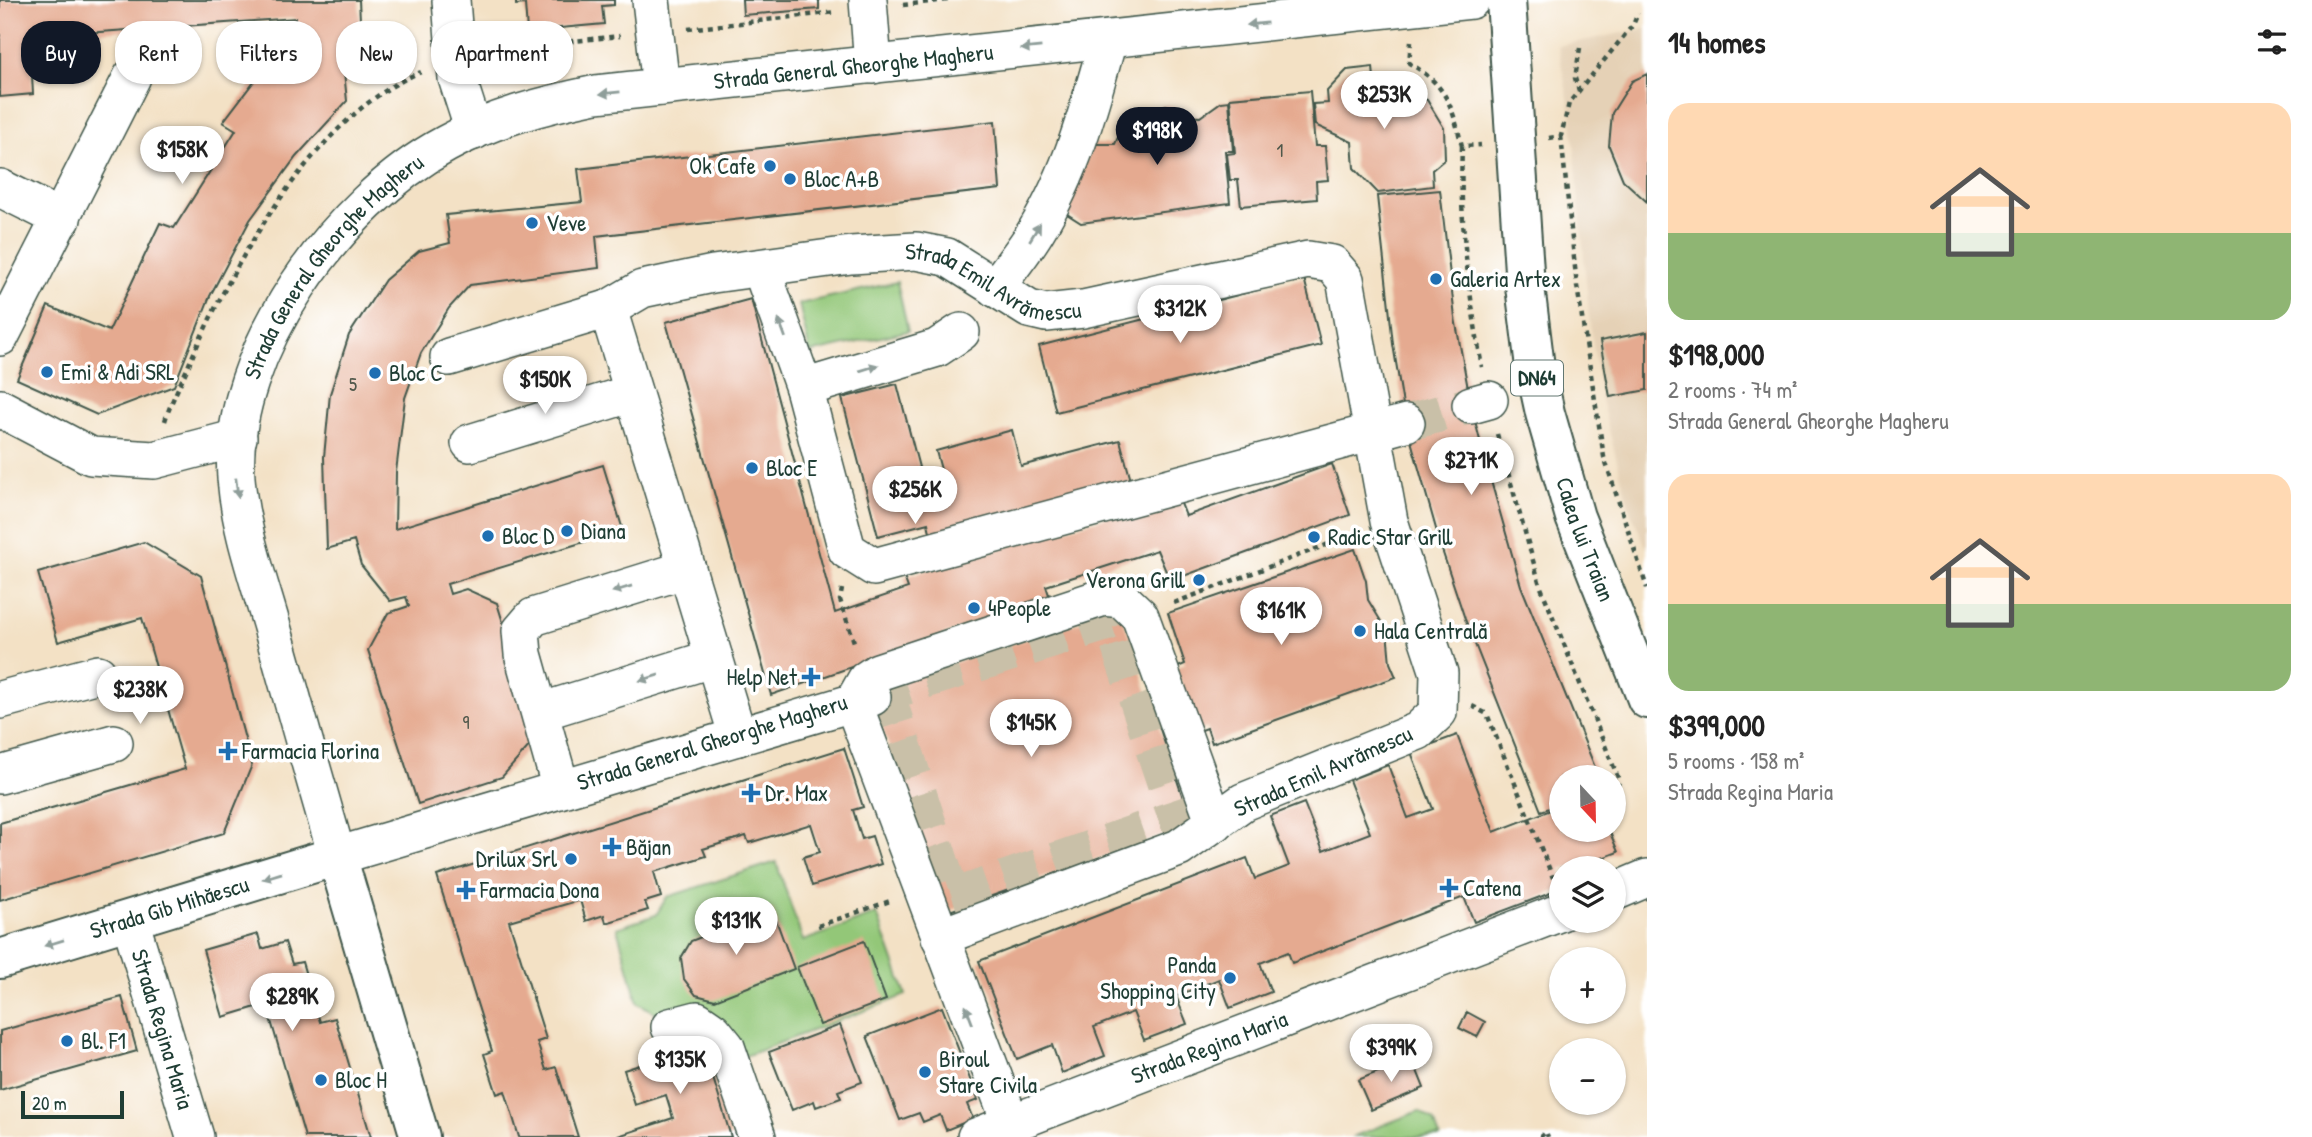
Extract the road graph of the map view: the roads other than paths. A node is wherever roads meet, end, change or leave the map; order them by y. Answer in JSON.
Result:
{"nodes":[{"id":1,"x":451,"y":0,"type":"edge"},
{"id":2,"x":651,"y":0,"type":"edge"},
{"id":3,"x":868,"y":0,"type":"edge"},
{"id":4,"x":1471,"y":0,"type":"edge"},
{"id":5,"x":1506,"y":0,"type":"edge"},
{"id":6,"x":1108,"y":40,"type":"junction"},
{"id":7,"x":873,"y":65,"type":"junction"},
{"id":8,"x":129,"y":84,"type":"edge"},
{"id":9,"x":661,"y":87,"type":"junction"},
{"id":10,"x":474,"y":131,"type":"junction"},
{"id":11,"x":0,"y":188,"type":"edge"},
{"id":12,"x":62,"y":219,"type":"junction"},
{"id":13,"x":761,"y":268,"type":"junction"},
{"id":14,"x":995,"y":288,"type":"junction"},
{"id":15,"x":608,"y":309,"type":"junction"},
{"id":16,"x":961,"y":332,"type":"dead end"},
{"id":17,"x":0,"y":337,"type":"edge"},
{"id":18,"x":449,"y":357,"type":"dead end"},
{"id":19,"x":804,"y":388,"type":"junction"},
{"id":20,"x":633,"y":393,"type":"junction"},
{"id":21,"x":0,"y":408,"type":"edge"},
{"id":22,"x":1406,"y":423,"type":"tunnel mouth"},
{"id":23,"x":1372,"y":432,"type":"junction"},
{"id":24,"x":238,"y":438,"type":"junction"},
{"id":25,"x":470,"y":443,"type":"dead end"},
{"id":26,"x":687,"y":569,"type":"junction"},
{"id":27,"x":714,"y":658,"type":"junction"},
{"id":28,"x":98,"y":674,"type":"dead end"},
{"id":29,"x":864,"y":693,"type":"junction"},
{"id":30,"x":1647,"y":699,"type":"edge"},
{"id":31,"x":0,"y":700,"type":"edge"},
{"id":32,"x":540,"y":712,"type":"junction"},
{"id":33,"x":737,"y":737,"type":"junction"},
{"id":34,"x":114,"y":743,"type":"dead end"},
{"id":35,"x":0,"y":775,"type":"edge"},
{"id":36,"x":561,"y":789,"type":"junction"},
{"id":37,"x":1214,"y":823,"type":"junction"},
{"id":38,"x":337,"y":856,"type":"junction"},
{"id":39,"x":1647,"y":878,"type":"edge"},
{"id":40,"x":1626,"y":887,"type":"edge"},
{"id":41,"x":1549,"y":899,"type":"edge"},
{"id":42,"x":130,"y":920,"type":"junction"},
{"id":43,"x":940,"y":937,"type":"junction"},
{"id":44,"x":0,"y":959,"type":"edge"},
{"id":45,"x":670,"y":1027,"type":"dead end"},
{"id":46,"x":1011,"y":1124,"type":"junction"},
{"id":47,"x":195,"y":1137,"type":"edge"},
{"id":48,"x":419,"y":1137,"type":"edge"},
{"id":49,"x":757,"y":1137,"type":"edge"},
{"id":50,"x":976,"y":1137,"type":"edge"}],
"edges":[{"from":1,"to":10,"type":"street"},
{"from":2,"to":9,"type":"street"},
{"from":3,"to":7,"type":"street"},
{"from":4,"to":6,"type":"street","name":"Strada General Gheorghe Magheru","one_way":true},
{"from":5,"to":30,"type":"main road","name":"Calea lui Traian","number":"DN64"},
{"from":6,"to":7,"type":"street","name":"Strada General Gheorghe Magheru","one_way":true},
{"from":14,"to":6,"type":"street","one_way":true},
{"from":7,"to":9,"type":"street","name":"Strada General Gheorghe Magheru"},
{"from":8,"to":12,"type":"street"},
{"from":9,"to":10,"type":"street","name":"Strada General Gheorghe Magheru","one_way":true},
{"from":10,"to":24,"type":"street","name":"Strada General Gheorghe Magheru"},
{"from":11,"to":12,"type":"street"},
{"from":12,"to":17,"type":"street"},
{"from":13,"to":14,"type":"street","name":"Strada Emil Avrămescu"},
{"from":13,"to":15,"type":"street","name":"Strada Emil Avrămescu"},
{"from":19,"to":13,"type":"street","one_way":true},
{"from":14,"to":23,"type":"street","name":"Strada Emil Avrămescu"},
{"from":15,"to":18,"type":"street","name":"Strada Emil Avrămescu"},
{"from":15,"to":20,"type":"street"},
{"from":19,"to":16,"type":"street","one_way":true},
{"from":19,"to":23,"type":"street"},
{"from":20,"to":25,"type":"street"},
{"from":20,"to":26,"type":"street"},
{"from":21,"to":24,"type":"street"},
{"from":22,"to":23,"type":"street"},
{"from":23,"to":37,"type":"street","name":"Strada Emil Avrămescu"},
{"from":24,"to":38,"type":"street","name":"Strada General Gheorghe Magheru","one_way":true},
{"from":26,"to":27,"type":"street"},
{"from":26,"to":32,"type":"street","one_way":true},
{"from":27,"to":32,"type":"street","one_way":true},
{"from":27,"to":33,"type":"street"},
{"from":28,"to":31,"type":"street"},
{"from":29,"to":33,"type":"street","name":"Strada General Gheorghe Magheru"},
{"from":29,"to":37,"type":"street","name":"Strada General Gheorghe Magheru"},
{"from":29,"to":43,"type":"street"},
{"from":32,"to":36,"type":"street"},
{"from":33,"to":36,"type":"street","name":"Strada General Gheorghe Magheru"},
{"from":34,"to":35,"type":"street"},
{"from":36,"to":38,"type":"street","name":"Strada General Gheorghe Magheru"},
{"from":37,"to":43,"type":"street","name":"Strada Emil Avrămescu"},
{"from":38,"to":42,"type":"main road","name":"Strada Gib Mihăescu","one_way":true},
{"from":38,"to":48,"type":"main road","name":"Strada General Gheorghe Magheru"},
{"from":39,"to":40,"type":"street"},
{"from":41,"to":46,"type":"street","name":"Strada Regina Maria"},
{"from":42,"to":44,"type":"main road","name":"Strada Gib Mihăescu","one_way":true},
{"from":42,"to":47,"type":"street","name":"Strada Regina Maria"},
{"from":46,"to":43,"type":"street","one_way":true},
{"from":45,"to":49,"type":"street"},
{"from":46,"to":50,"type":"street","name":"Strada Regina Maria"}]}
